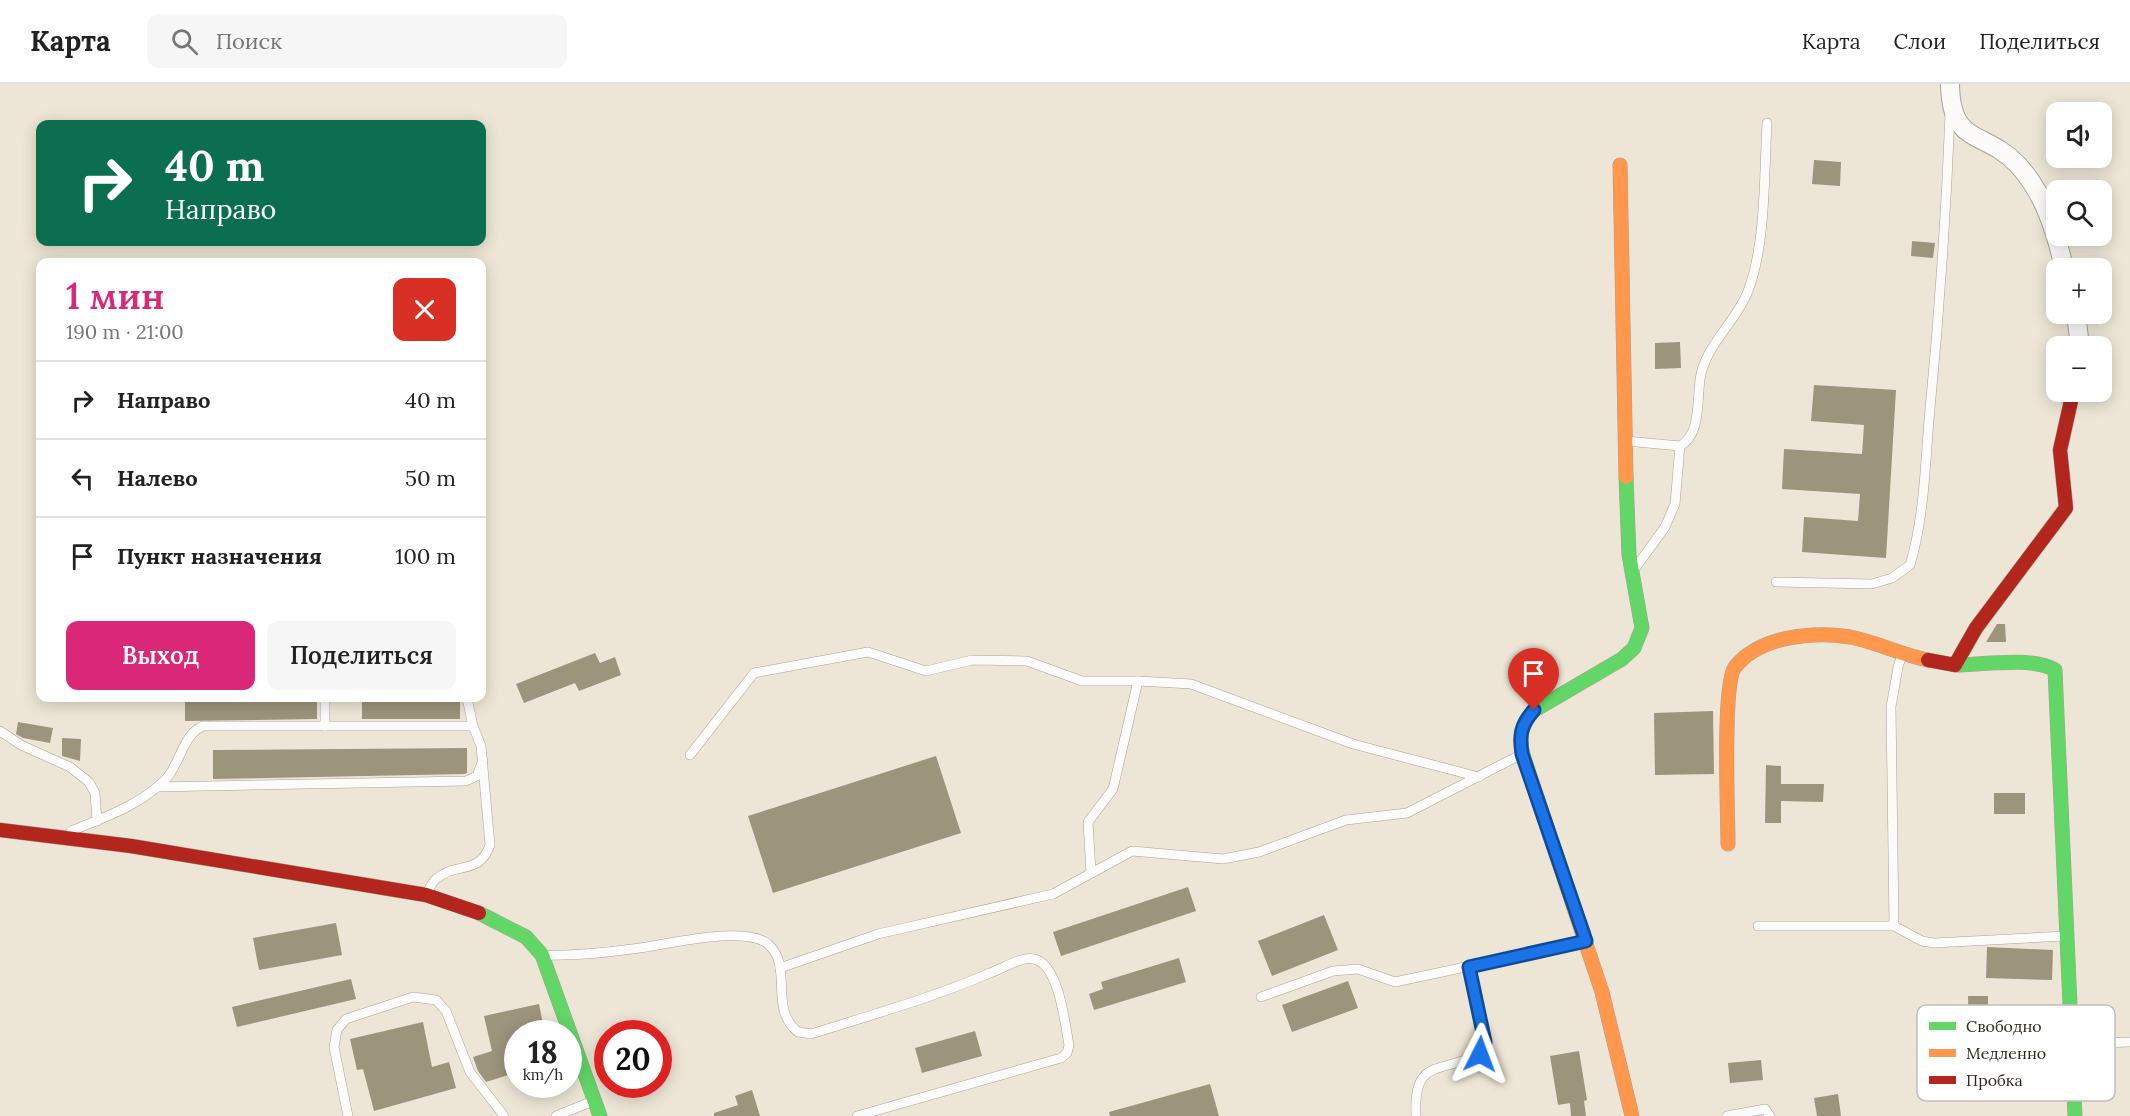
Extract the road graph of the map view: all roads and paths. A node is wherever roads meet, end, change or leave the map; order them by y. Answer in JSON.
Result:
{"nodes":[{"id":1,"x":1950,"y":84,"type":"edge"},
{"id":2,"x":1950,"y":103,"type":"junction"},
{"id":3,"x":1767,"y":123,"type":"dead end"},
{"id":4,"x":1620,"y":165,"type":"dead end"},
{"id":5,"x":2061,"y":258,"type":"edge"},
{"id":6,"x":2071,"y":402,"type":"edge"},
{"id":7,"x":1626,"y":441,"type":"junction"},
{"id":8,"x":1680,"y":446,"type":"junction"},
{"id":9,"x":1631,"y":574,"type":"junction"},
{"id":10,"x":1776,"y":582,"type":"dead end"},
{"id":11,"x":1902,"y":655,"type":"junction"},
{"id":12,"x":1955,"y":665,"type":"junction"},
{"id":13,"x":1138,"y":681,"type":"junction"},
{"id":14,"x":325,"y":702,"type":"edge"},
{"id":15,"x":468,"y":702,"type":"edge"},
{"id":16,"x":325,"y":726,"type":"junction"},
{"id":17,"x":472,"y":726,"type":"junction"},
{"id":18,"x":0,"y":731,"type":"edge"},
{"id":19,"x":1522,"y":754,"type":"junction"},
{"id":20,"x":690,"y":755,"type":"dead end"},
{"id":21,"x":483,"y":760,"type":"junction"},
{"id":22,"x":1479,"y":777,"type":"junction"},
{"id":23,"x":157,"y":787,"type":"junction"},
{"id":24,"x":96,"y":821,"type":"junction"},
{"id":25,"x":0,"y":830,"type":"edge"},
{"id":26,"x":58,"y":837,"type":"junction"},
{"id":27,"x":1728,"y":844,"type":"dead end"},
{"id":28,"x":1091,"y":873,"type":"junction"},
{"id":29,"x":426,"y":895,"type":"junction"},
{"id":30,"x":1758,"y":926,"type":"dead end"},
{"id":31,"x":1894,"y":926,"type":"junction"},
{"id":32,"x":2067,"y":936,"type":"junction"},
{"id":33,"x":1586,"y":941,"type":"junction"},
{"id":34,"x":542,"y":955,"type":"junction"},
{"id":35,"x":1469,"y":967,"type":"junction"},
{"id":36,"x":780,"y":968,"type":"junction"},
{"id":37,"x":1261,"y":997,"type":"dead end"},
{"id":38,"x":2070,"y":1005,"type":"edge"},
{"id":39,"x":2130,"y":1042,"type":"edge"},
{"id":40,"x":2115,"y":1043,"type":"edge"},
{"id":41,"x":596,"y":1100,"type":"junction"},
{"id":42,"x":2074,"y":1101,"type":"edge"},
{"id":43,"x":348,"y":1116,"type":"edge"},
{"id":44,"x":504,"y":1116,"type":"edge"},
{"id":45,"x":556,"y":1116,"type":"edge"},
{"id":46,"x":600,"y":1116,"type":"edge"},
{"id":47,"x":857,"y":1116,"type":"edge"},
{"id":48,"x":1416,"y":1116,"type":"edge"},
{"id":49,"x":1632,"y":1116,"type":"edge"},
{"id":50,"x":1727,"y":1116,"type":"edge"},
{"id":51,"x":1770,"y":1116,"type":"edge"},
{"id":52,"x":2075,"y":1116,"type":"edge"}],
"edges":[{"from":1,"to":2,"type":"street"},
{"from":2,"to":5,"type":"street"},
{"from":2,"to":10,"type":"lane"},
{"from":3,"to":8,"type":"lane"},
{"from":4,"to":7,"type":"street"},
{"from":6,"to":12,"type":"street"},
{"from":7,"to":8,"type":"lane"},
{"from":7,"to":9,"type":"street"},
{"from":8,"to":9,"type":"lane"},
{"from":9,"to":19,"type":"street"},
{"from":11,"to":12,"type":"street"},
{"from":11,"to":27,"type":"street"},
{"from":11,"to":31,"type":"lane"},
{"from":12,"to":32,"type":"street"},
{"from":13,"to":20,"type":"lane"},
{"from":13,"to":22,"type":"lane"},
{"from":13,"to":28,"type":"lane"},
{"from":14,"to":16,"type":"lane"},
{"from":15,"to":17,"type":"lane"},
{"from":16,"to":17,"type":"lane"},
{"from":16,"to":23,"type":"lane"},
{"from":17,"to":21,"type":"lane"},
{"from":18,"to":24,"type":"lane"},
{"from":19,"to":22,"type":"lane"},
{"from":19,"to":33,"type":"street"},
{"from":21,"to":23,"type":"lane"},
{"from":21,"to":29,"type":"lane"},
{"from":22,"to":28,"type":"lane"},
{"from":23,"to":24,"type":"lane"},
{"from":24,"to":26,"type":"lane"},
{"from":25,"to":26,"type":"street"},
{"from":26,"to":29,"type":"street"},
{"from":28,"to":36,"type":"lane"},
{"from":29,"to":34,"type":"street"},
{"from":30,"to":31,"type":"lane"},
{"from":31,"to":32,"type":"lane"},
{"from":32,"to":38,"type":"street"},
{"from":33,"to":35,"type":"lane"},
{"from":33,"to":49,"type":"street"},
{"from":34,"to":36,"type":"lane"},
{"from":34,"to":41,"type":"street"},
{"from":35,"to":37,"type":"lane"},
{"from":35,"to":48,"type":"lane"},
{"from":36,"to":47,"type":"lane"},
{"from":39,"to":40,"type":"lane"},
{"from":41,"to":45,"type":"lane"},
{"from":41,"to":46,"type":"street"},
{"from":42,"to":52,"type":"street"},
{"from":43,"to":44,"type":"lane"},
{"from":50,"to":51,"type":"lane"}]}
